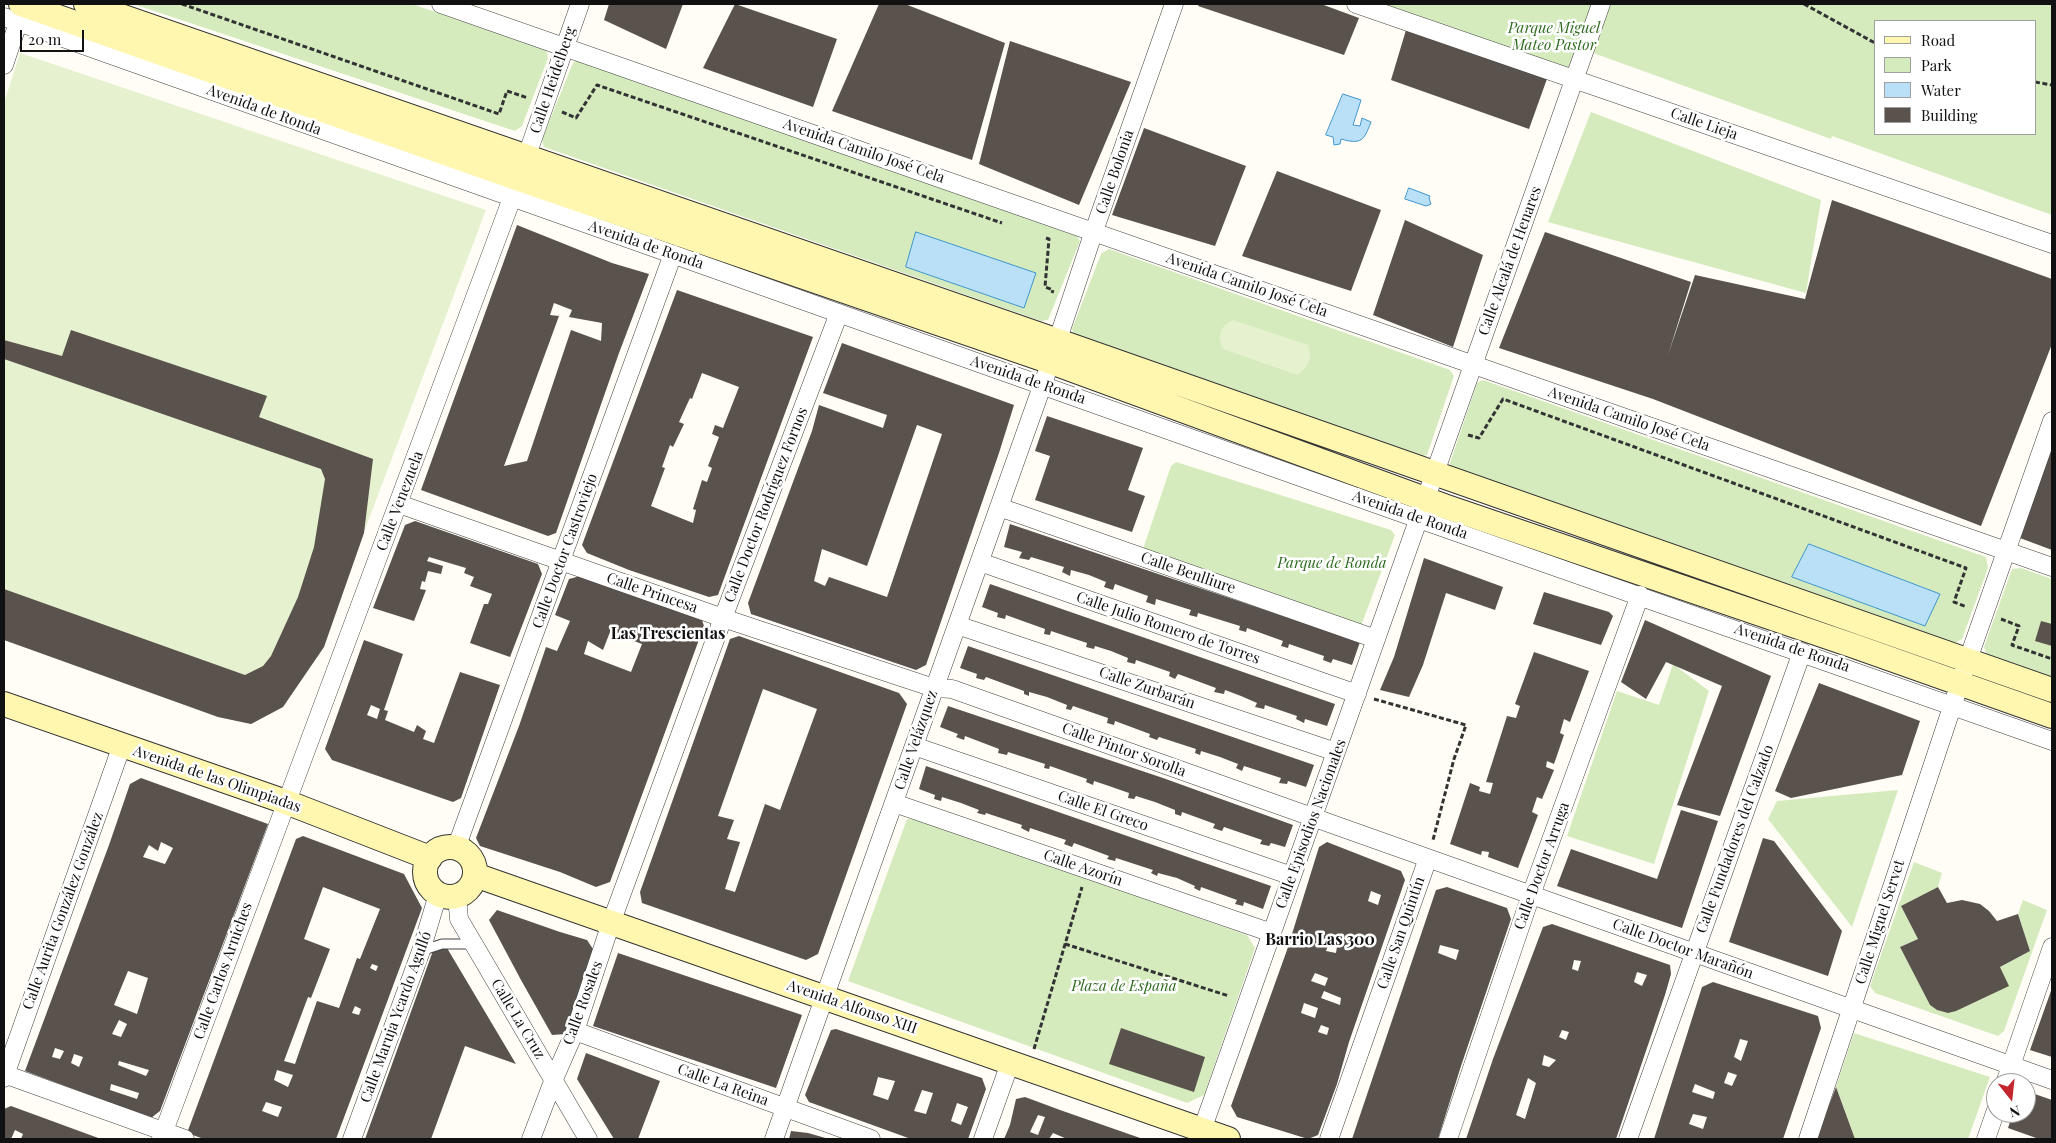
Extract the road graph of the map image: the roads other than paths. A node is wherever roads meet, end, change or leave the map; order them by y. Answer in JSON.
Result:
{"nodes":[{"id":1,"x":86,"y":4,"type":"edge"},
{"id":2,"x":441,"y":4,"type":"edge"},
{"id":3,"x":580,"y":4,"type":"edge"},
{"id":4,"x":1174,"y":4,"type":"edge"},
{"id":5,"x":1356,"y":4,"type":"edge"},
{"id":6,"x":1600,"y":4,"type":"edge"},
{"id":7,"x":18,"y":10,"type":"edge"},
{"id":8,"x":565,"y":47,"type":"junction"},
{"id":9,"x":4,"y":65,"type":"edge"},
{"id":10,"x":1575,"y":80,"type":"junction"},
{"id":11,"x":527,"y":156,"type":"junction"},
{"id":12,"x":516,"y":189,"type":"junction"},
{"id":13,"x":1094,"y":232,"type":"junction"},
{"id":14,"x":2052,"y":244,"type":"edge"},
{"id":15,"x":673,"y":254,"type":"junction"},
{"id":16,"x":839,"y":313,"type":"junction"},
{"id":17,"x":1054,"y":352,"type":"junction"},
{"id":18,"x":1473,"y":364,"type":"junction"},
{"id":19,"x":1042,"y":385,"type":"junction"},
{"id":20,"x":2052,"y":421,"type":"edge"},
{"id":21,"x":1435,"y":474,"type":"junction"},
{"id":22,"x":399,"y":504,"type":"junction"},
{"id":23,"x":999,"y":507,"type":"junction"},
{"id":24,"x":1423,"y":508,"type":"junction"},
{"id":25,"x":2007,"y":551,"type":"junction"},
{"id":26,"x":561,"y":561,"type":"junction"},
{"id":27,"x":980,"y":562,"type":"junction"},
{"id":28,"x":2052,"y":567,"type":"edge"},
{"id":29,"x":1640,"y":595,"type":"junction"},
{"id":30,"x":723,"y":618,"type":"junction"},
{"id":31,"x":957,"y":625,"type":"junction"},
{"id":32,"x":1376,"y":639,"type":"junction"},
{"id":33,"x":1802,"y":652,"type":"junction"},
{"id":34,"x":1968,"y":660,"type":"junction"},
{"id":35,"x":934,"y":688,"type":"junction"},
{"id":36,"x":2052,"y":690,"type":"edge"},
{"id":37,"x":1357,"y":694,"type":"junction"},
{"id":38,"x":1956,"y":694,"type":"junction"},
{"id":39,"x":4,"y":704,"type":"edge"},
{"id":40,"x":2052,"y":716,"type":"edge"},
{"id":41,"x":2052,"y":741,"type":"edge"},
{"id":42,"x":122,"y":745,"type":"junction"},
{"id":43,"x":914,"y":746,"type":"junction"},
{"id":44,"x":1336,"y":752,"type":"junction"},
{"id":45,"x":286,"y":802,"type":"junction"},
{"id":46,"x":894,"y":803,"type":"junction"},
{"id":47,"x":1313,"y":817,"type":"junction"},
{"id":48,"x":456,"y":848,"type":"junction"},
{"id":49,"x":430,"y":858,"type":"junction"},
{"id":50,"x":1428,"y":858,"type":"junction"},
{"id":51,"x":475,"y":875,"type":"junction"},
{"id":52,"x":1292,"y":876,"type":"junction"},
{"id":53,"x":448,"y":895,"type":"junction"},
{"id":54,"x":1531,"y":895,"type":"junction"},
{"id":55,"x":611,"y":923,"type":"junction"},
{"id":56,"x":1272,"y":933,"type":"junction"},
{"id":57,"x":473,"y":944,"type":"junction"},
{"id":58,"x":2052,"y":947,"type":"edge"},
{"id":59,"x":421,"y":951,"type":"junction"},
{"id":60,"x":1694,"y":953,"type":"junction"},
{"id":61,"x":824,"y":998,"type":"junction"},
{"id":62,"x":1851,"y":1009,"type":"junction"},
{"id":63,"x":574,"y":1031,"type":"junction"},
{"id":64,"x":1020,"y":1066,"type":"junction"},
{"id":65,"x":2011,"y":1066,"type":"junction"},
{"id":66,"x":2009,"y":1073,"type":"edge"},
{"id":67,"x":4,"y":1076,"type":"edge"},
{"id":68,"x":554,"y":1079,"type":"junction"},
{"id":69,"x":2052,"y":1080,"type":"edge"},
{"id":70,"x":786,"y":1108,"type":"junction"},
{"id":71,"x":1992,"y":1123,"type":"edge"},
{"id":72,"x":1202,"y":1130,"type":"junction"},
{"id":73,"x":162,"y":1135,"type":"edge"},
{"id":74,"x":185,"y":1139,"type":"edge"},
{"id":75,"x":352,"y":1139,"type":"edge"},
{"id":76,"x":531,"y":1139,"type":"edge"},
{"id":77,"x":588,"y":1139,"type":"edge"},
{"id":78,"x":774,"y":1139,"type":"edge"},
{"id":79,"x":872,"y":1139,"type":"edge"},
{"id":80,"x":983,"y":1139,"type":"edge"},
{"id":81,"x":1228,"y":1139,"type":"edge"},
{"id":82,"x":1329,"y":1139,"type":"edge"},
{"id":83,"x":1448,"y":1139,"type":"edge"},
{"id":84,"x":1628,"y":1139,"type":"edge"},
{"id":85,"x":1808,"y":1139,"type":"edge"},
{"id":86,"x":1986,"y":1139,"type":"edge"}],
"edges":[{"from":1,"to":11,"type":"street","name":"Avenida de Ronda"},
{"from":2,"to":8,"type":"street","name":"Avenida Camilo José Cela"},
{"from":3,"to":8,"type":"street","name":"Calle Heidelberg"},
{"from":4,"to":13,"type":"street","name":"Calle Bolonia"},
{"from":5,"to":10,"type":"street","name":"Calle Lieja"},
{"from":6,"to":10,"type":"street","name":"Calle Alcalá de Henares"},
{"from":7,"to":9,"type":"street"},
{"from":7,"to":12,"type":"street","name":"Avenida de Ronda"},
{"from":8,"to":11,"type":"street","name":"Calle Heidelberg"},
{"from":8,"to":13,"type":"street","name":"Avenida Camilo José Cela"},
{"from":10,"to":14,"type":"street","name":"Calle Lieja"},
{"from":10,"to":18,"type":"street","name":"Calle Alcalá de Henares"},
{"from":11,"to":12,"type":"street","name":"Calle Heidelberg"},
{"from":11,"to":17,"type":"street","name":"Avenida de Ronda"},
{"from":12,"to":15,"type":"street","name":"Avenida de Ronda"},
{"from":12,"to":17,"type":"street","name":"Avenida de Ronda"},
{"from":12,"to":22,"type":"street","name":"Calle Venezuela"},
{"from":13,"to":17,"type":"street","name":"Calle Bolonia"},
{"from":13,"to":18,"type":"street","name":"Avenida Camilo José Cela"},
{"from":15,"to":16,"type":"street","name":"Avenida de Ronda"},
{"from":15,"to":26,"type":"street","name":"Calle Doctor Castroviejo"},
{"from":16,"to":19,"type":"street","name":"Avenida de Ronda"},
{"from":16,"to":30,"type":"street","name":"Calle Doctor Rodríguez Fornos"},
{"from":17,"to":19,"type":"street","name":"Calle Velázquez"},
{"from":17,"to":21,"type":"street","name":"Avenida de Ronda"},
{"from":17,"to":24,"type":"street","name":"Avenida de Ronda"},
{"from":18,"to":21,"type":"street","name":"Calle Alcalá de Henares"},
{"from":18,"to":25,"type":"street","name":"Avenida Camilo José Cela"},
{"from":19,"to":23,"type":"street","name":"Calle Velázquez"},
{"from":19,"to":24,"type":"street","name":"Avenida de Ronda"},
{"from":20,"to":25,"type":"street","name":"Calle Miguel Servet"},
{"from":21,"to":24,"type":"street","name":"Calle Alcalá de Henares"},
{"from":21,"to":34,"type":"street","name":"Avenida de Ronda"},
{"from":22,"to":26,"type":"street","name":"Calle Princesa"},
{"from":22,"to":45,"type":"street","name":"Calle Venezuela"},
{"from":23,"to":27,"type":"street","name":"Calle Velázquez"},
{"from":23,"to":32,"type":"street","name":"Calle Benlliure"},
{"from":24,"to":29,"type":"street","name":"Avenida de Ronda"},
{"from":24,"to":32,"type":"street","name":"Calle Episodios Nacionales"},
{"from":24,"to":38,"type":"street","name":"Avenida de Ronda"},
{"from":25,"to":28,"type":"street","name":"Avenida Camilo José Cela"},
{"from":25,"to":34,"type":"street","name":"Calle Miguel Servet"},
{"from":26,"to":30,"type":"street","name":"Calle Princesa"},
{"from":26,"to":48,"type":"street","name":"Calle Doctor Castroviejo"},
{"from":27,"to":31,"type":"street","name":"Calle Velázquez"},
{"from":27,"to":37,"type":"street","name":"Calle Julio Romero de Torres"},
{"from":29,"to":33,"type":"street","name":"Avenida de Ronda"},
{"from":29,"to":54,"type":"street","name":"Calle Doctor Arruga"},
{"from":30,"to":35,"type":"street","name":"Calle Princesa"},
{"from":30,"to":55,"type":"street","name":"Calle Doctor Rodríguez Fornos"},
{"from":31,"to":35,"type":"street","name":"Calle Velázquez"},
{"from":31,"to":44,"type":"street","name":"Calle Zurbarán"},
{"from":32,"to":37,"type":"street","name":"Calle Episodios Nacionales"},
{"from":33,"to":38,"type":"street","name":"Avenida de Ronda"},
{"from":33,"to":60,"type":"street","name":"Calle Fundadores del Calzado"},
{"from":34,"to":36,"type":"street","name":"Avenida de Ronda"},
{"from":34,"to":38,"type":"street","name":"Calle Miguel Servet"},
{"from":35,"to":43,"type":"street","name":"Calle Velázquez"},
{"from":35,"to":47,"type":"street","name":"Calle Pintor Sorolla"},
{"from":37,"to":44,"type":"street","name":"Calle Episodios Nacionales"},
{"from":38,"to":40,"type":"street","name":"Avenida de Ronda"},
{"from":38,"to":41,"type":"street","name":"Avenida de Ronda"},
{"from":38,"to":62,"type":"street","name":"Calle Miguel Servet"},
{"from":39,"to":42,"type":"street","name":"Avenida de las Olimpiadas"},
{"from":42,"to":45,"type":"street","name":"Avenida de las Olimpiadas"},
{"from":42,"to":67,"type":"street","name":"Calle Aurita González González"},
{"from":43,"to":46,"type":"street","name":"Calle Velázquez"},
{"from":43,"to":52,"type":"street","name":"Calle El Greco"},
{"from":44,"to":47,"type":"street","name":"Calle Episodios Nacionales"},
{"from":45,"to":49,"type":"street","name":"Avenida de las Olimpiadas"},
{"from":45,"to":73,"type":"street","name":"Calle Carlos Arniches"},
{"from":46,"to":56,"type":"street","name":"Calle Azorín"},
{"from":46,"to":61,"type":"street","name":"Calle Velázquez"},
{"from":47,"to":50,"type":"street","name":"Calle Doctor Marañón"},
{"from":47,"to":52,"type":"street","name":"Calle Episodios Nacionales"},
{"from":48,"to":49,"type":"street"},
{"from":48,"to":51,"type":"street"},
{"from":49,"to":53,"type":"street"},
{"from":50,"to":54,"type":"street","name":"Calle Doctor Marañón"},
{"from":50,"to":82,"type":"street","name":"Calle San Quintín"},
{"from":51,"to":53,"type":"street"},
{"from":51,"to":55,"type":"street","name":"Avenida Alfonso XIII"},
{"from":52,"to":56,"type":"street","name":"Calle Episodios Nacionales"},
{"from":53,"to":57,"type":"street","name":"Calle La Cruz"},
{"from":53,"to":59,"type":"street","name":"Calle Maruja Ycardo Agulló"},
{"from":54,"to":60,"type":"street","name":"Calle Doctor Marañón"},
{"from":54,"to":83,"type":"street","name":"Calle Doctor Arruga"},
{"from":55,"to":61,"type":"street","name":"Avenida Alfonso XIII"},
{"from":55,"to":63,"type":"street","name":"Calle Rosales"},
{"from":56,"to":72,"type":"street","name":"Calle Episodios Nacionales"},
{"from":57,"to":59,"type":"lane"},
{"from":57,"to":68,"type":"street","name":"Calle La Cruz"},
{"from":58,"to":65,"type":"street"},
{"from":59,"to":75,"type":"street","name":"Calle Maruja Ycardo Agulló"},
{"from":60,"to":62,"type":"street","name":"Calle Doctor Marañón"},
{"from":60,"to":84,"type":"street","name":"Calle Fundadores del Calzado"},
{"from":61,"to":64,"type":"street","name":"Avenida Alfonso XIII"},
{"from":61,"to":70,"type":"street","name":"Calle Velázquez"},
{"from":62,"to":65,"type":"street","name":"Calle Doctor Marañón"},
{"from":62,"to":85,"type":"street","name":"Calle Miguel Servet"},
{"from":63,"to":68,"type":"street","name":"Calle Rosales"},
{"from":63,"to":70,"type":"street","name":"Calle La Reina"},
{"from":64,"to":72,"type":"street","name":"Avenida Alfonso XIII"},
{"from":64,"to":80,"type":"street"},
{"from":65,"to":66,"type":"street"},
{"from":65,"to":69,"type":"street","name":"Calle Doctor Marañón"},
{"from":67,"to":73,"type":"street"},
{"from":68,"to":76,"type":"street","name":"Calle Rosales"},
{"from":68,"to":77,"type":"street","name":"Calle La Cruz"},
{"from":70,"to":78,"type":"street","name":"Calle Velázquez"},
{"from":70,"to":79,"type":"street","name":"Calle La Reina"},
{"from":71,"to":86,"type":"street"},
{"from":72,"to":81,"type":"street","name":"Avenida Alfonso XIII"},
{"from":73,"to":74,"type":"street"}]}
